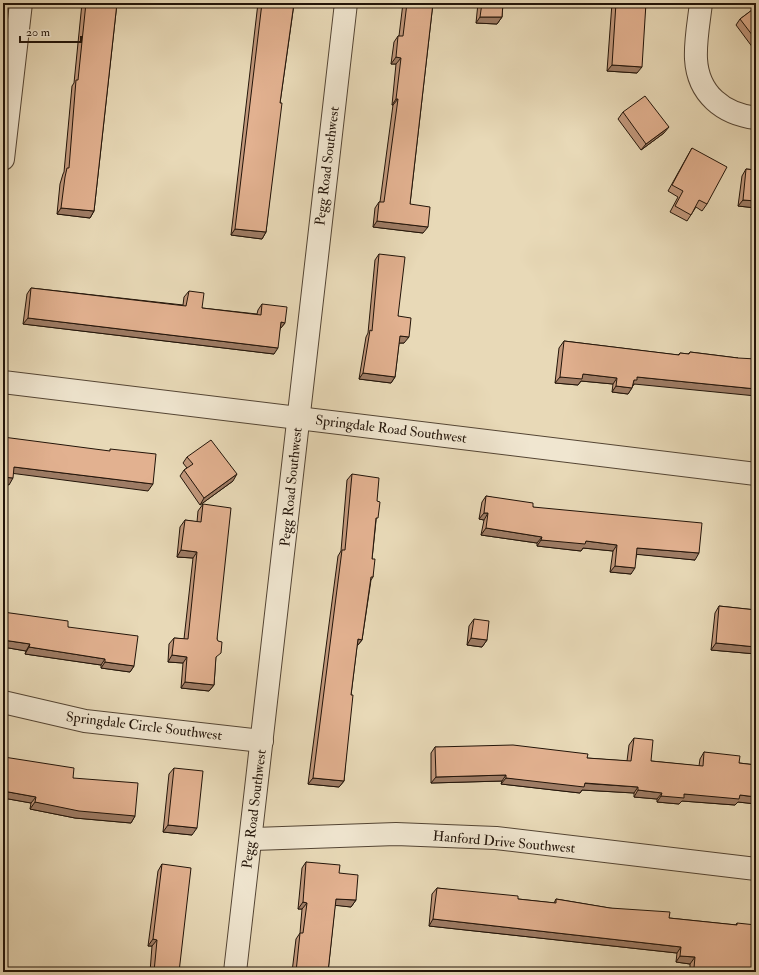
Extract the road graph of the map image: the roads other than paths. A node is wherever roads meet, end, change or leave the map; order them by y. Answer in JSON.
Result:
{"nodes":[{"id":1,"x":21,"y":3,"type":"edge"},
{"id":2,"x":346,"y":3,"type":"edge"},
{"id":3,"x":701,"y":3,"type":"edge"},
{"id":4,"x":756,"y":118,"type":"edge"},
{"id":5,"x":3,"y":159,"type":"edge"},
{"id":6,"x":3,"y":382,"type":"edge"},
{"id":7,"x":299,"y":418,"type":"junction"},
{"id":8,"x":756,"y":474,"type":"edge"},
{"id":9,"x":3,"y":702,"type":"edge"},
{"id":10,"x":262,"y":741,"type":"junction"},
{"id":11,"x":251,"y":839,"type":"junction"},
{"id":12,"x":756,"y":869,"type":"edge"},
{"id":13,"x":236,"y":972,"type":"edge"}],
"edges":[{"from":1,"to":5,"type":"street"},
{"from":2,"to":7,"type":"street","name":"Pegg Road Southwest"},
{"from":3,"to":4,"type":"street"},
{"from":6,"to":7,"type":"street","name":"Springdale Road Southwest"},
{"from":7,"to":8,"type":"street","name":"Springdale Road Southwest"},
{"from":7,"to":10,"type":"street","name":"Pegg Road Southwest"},
{"from":9,"to":10,"type":"street","name":"Springdale Circle Southwest"},
{"from":10,"to":11,"type":"street","name":"Pegg Road Southwest"},
{"from":11,"to":12,"type":"street","name":"Hanford Drive Southwest"},
{"from":11,"to":13,"type":"street","name":"Pegg Road Southwest"}]}
